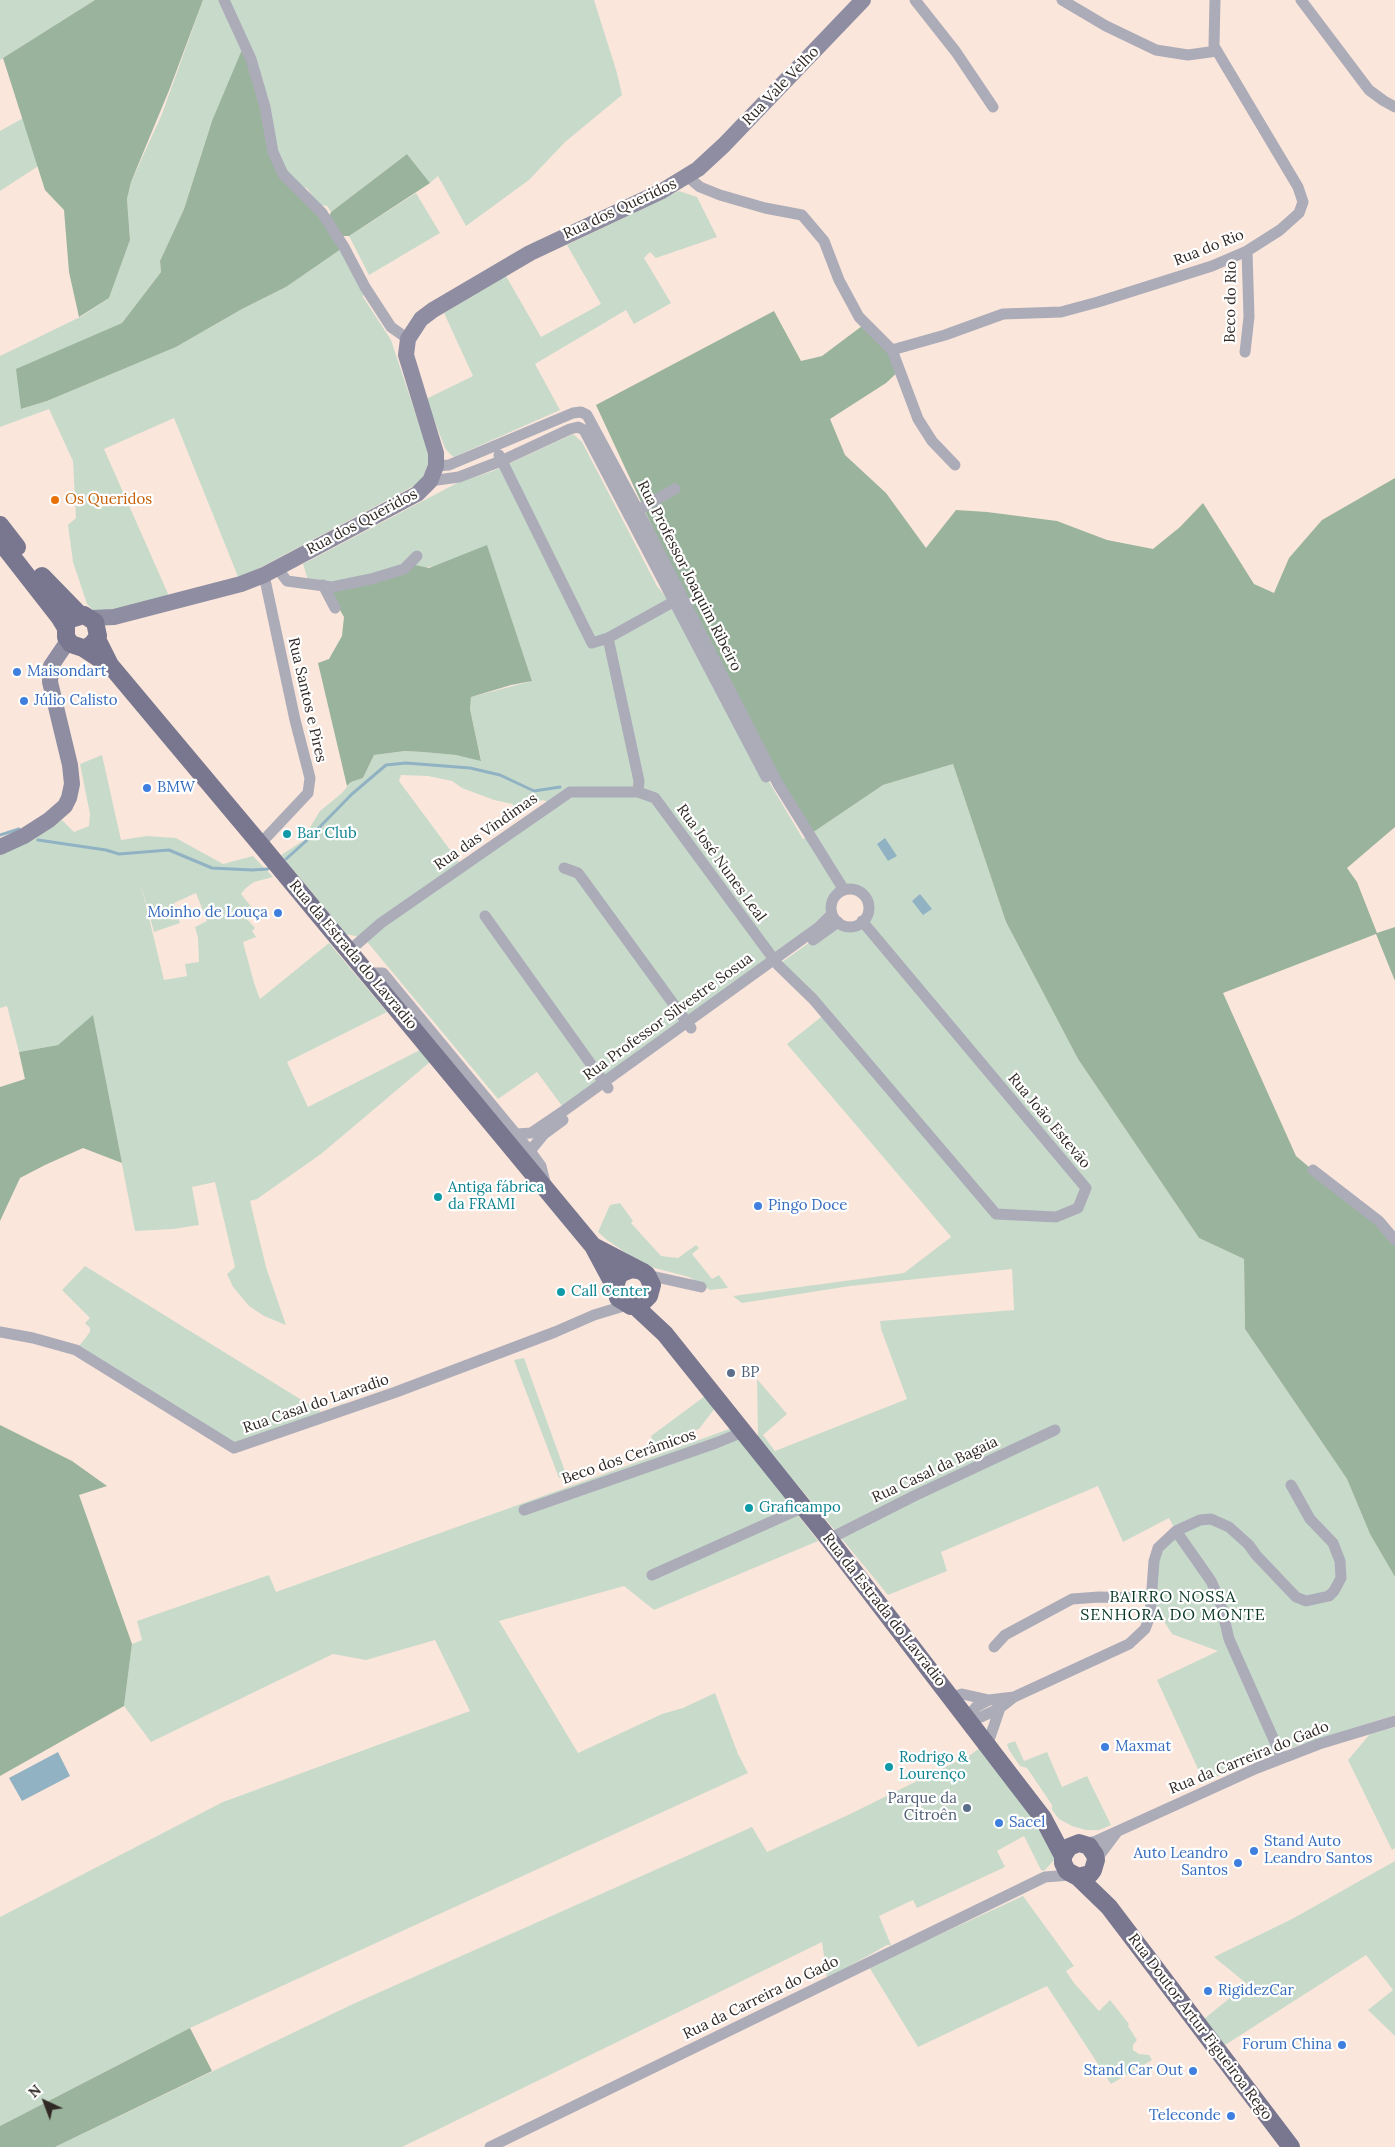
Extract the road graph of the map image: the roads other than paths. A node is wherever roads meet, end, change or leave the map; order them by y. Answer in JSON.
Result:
{"nodes":[{"id":1,"x":224,"y":0,"type":"edge"},
{"id":2,"x":863,"y":0,"type":"edge"},
{"id":3,"x":915,"y":0,"type":"edge"},
{"id":4,"x":1062,"y":0,"type":"edge"},
{"id":5,"x":1215,"y":0,"type":"edge"},
{"id":6,"x":1301,"y":0,"type":"edge"},
{"id":7,"x":1217,"y":51,"type":"junction"},
{"id":8,"x":993,"y":107,"type":"dead end"},
{"id":9,"x":1395,"y":107,"type":"edge"},
{"id":10,"x":692,"y":173,"type":"junction"},
{"id":11,"x":1247,"y":251,"type":"junction"},
{"id":12,"x":408,"y":339,"type":"junction"},
{"id":13,"x":892,"y":350,"type":"junction"},
{"id":14,"x":1245,"y":352,"type":"dead end"},
{"id":15,"x":520,"y":435,"type":"junction"},
{"id":16,"x":496,"y":446,"type":"junction"},
{"id":17,"x":526,"y":450,"type":"junction"},
{"id":18,"x":501,"y":461,"type":"junction"},
{"id":19,"x":954,"y":465,"type":"dead end"},
{"id":20,"x":436,"y":466,"type":"junction"},
{"id":21,"x":430,"y":482,"type":"junction"},
{"id":22,"x":676,"y":489,"type":"dead end"},
{"id":23,"x":638,"y":510,"type":"junction"},
{"id":24,"x":0,"y":525,"type":"edge"},
{"id":25,"x":0,"y":541,"type":"edge"},
{"id":26,"x":417,"y":556,"type":"dead end"},
{"id":27,"x":24,"y":563,"type":"junction"},
{"id":28,"x":270,"y":571,"type":"junction"},
{"id":29,"x":323,"y":586,"type":"junction"},
{"id":30,"x":673,"y":602,"type":"junction"},
{"id":31,"x":334,"y":608,"type":"dead end"},
{"id":32,"x":83,"y":634,"type":"junction"},
{"id":33,"x":608,"y":638,"type":"junction"},
{"id":34,"x":638,"y":792,"type":"junction"},
{"id":35,"x":260,"y":844,"type":"junction"},
{"id":36,"x":0,"y":847,"type":"edge"},
{"id":37,"x":564,"y":868,"type":"dead end"},
{"id":38,"x":840,"y":892,"type":"junction"},
{"id":39,"x":485,"y":916,"type":"dead end"},
{"id":40,"x":835,"y":918,"type":"junction"},
{"id":41,"x":862,"y":922,"type":"junction"},
{"id":42,"x":349,"y":951,"type":"junction"},
{"id":43,"x":775,"y":963,"type":"junction"},
{"id":44,"x":367,"y":973,"type":"junction"},
{"id":45,"x":688,"y":1025,"type":"junction"},
{"id":46,"x":606,"y":1085,"type":"junction"},
{"id":47,"x":516,"y":1134,"type":"junction"},
{"id":48,"x":530,"y":1151,"type":"junction"},
{"id":49,"x":1313,"y":1170,"type":"dead end"},
{"id":50,"x":548,"y":1192,"type":"junction"},
{"id":51,"x":1395,"y":1240,"type":"edge"},
{"id":52,"x":593,"y":1246,"type":"junction"},
{"id":53,"x":701,"y":1287,"type":"dead end"},
{"id":54,"x":635,"y":1290,"type":"junction"},
{"id":55,"x":0,"y":1332,"type":"edge"},
{"id":56,"x":1054,"y":1430,"type":"dead end"},
{"id":57,"x":743,"y":1432,"type":"junction"},
{"id":58,"x":1291,"y":1485,"type":"dead end"},
{"id":59,"x":804,"y":1507,"type":"junction"},
{"id":60,"x":524,"y":1510,"type":"dead end"},
{"id":61,"x":1176,"y":1531,"type":"junction"},
{"id":62,"x":829,"y":1539,"type":"junction"},
{"id":63,"x":652,"y":1575,"type":"dead end"},
{"id":64,"x":1151,"y":1598,"type":"junction"},
{"id":65,"x":994,"y":1647,"type":"dead end"},
{"id":66,"x":1014,"y":1696,"type":"junction"},
{"id":67,"x":951,"y":1698,"type":"junction"},
{"id":68,"x":989,"y":1700,"type":"junction"},
{"id":69,"x":1000,"y":1708,"type":"junction"},
{"id":70,"x":966,"y":1719,"type":"junction"},
{"id":71,"x":1395,"y":1720,"type":"edge"},
{"id":72,"x":987,"y":1746,"type":"junction"},
{"id":73,"x":1282,"y":1758,"type":"junction"},
{"id":74,"x":1043,"y":1818,"type":"junction"},
{"id":75,"x":1118,"y":1831,"type":"junction"},
{"id":76,"x":1082,"y":1844,"type":"junction"},
{"id":77,"x":1063,"y":1857,"type":"junction"},
{"id":78,"x":1084,"y":1870,"type":"junction"},
{"id":79,"x":1045,"y":1877,"type":"junction"},
{"id":80,"x":490,"y":2147,"type":"edge"},
{"id":81,"x":1291,"y":2147,"type":"edge"}],
"edges":[{"from":1,"to":12,"type":"street"},
{"from":2,"to":10,"type":"street","name":"Rua Vale Velho"},
{"from":3,"to":8,"type":"street"},
{"from":4,"to":7,"type":"street"},
{"from":5,"to":7,"type":"street","name":"Rua do Rio"},
{"from":6,"to":9,"type":"street"},
{"from":7,"to":11,"type":"street","name":"Rua do Rio"},
{"from":10,"to":12,"type":"street","name":"Rua dos Queridos"},
{"from":10,"to":13,"type":"street"},
{"from":11,"to":13,"type":"street","name":"Rua do Rio"},
{"from":11,"to":14,"type":"street","name":"Beco do Rio"},
{"from":12,"to":20,"type":"street","name":"Rua dos Queridos"},
{"from":13,"to":19,"type":"street"},
{"from":15,"to":16,"type":"street","name":"Rua Professor Joaquim Ribeiro"},
{"from":15,"to":17,"type":"street"},
{"from":15,"to":23,"type":"street","name":"Rua Professor Joaquim Ribeiro"},
{"from":16,"to":18,"type":"street"},
{"from":16,"to":20,"type":"street","name":"Rua Professor Joaquim Ribeiro"},
{"from":17,"to":18,"type":"street","name":"Rua Professor Joaquim Ribeiro"},
{"from":17,"to":30,"type":"street","name":"Rua Professor Joaquim Ribeiro"},
{"from":18,"to":21,"type":"street","name":"Rua Professor Joaquim Ribeiro"},
{"from":18,"to":33,"type":"street"},
{"from":20,"to":21,"type":"street","name":"Rua dos Queridos"},
{"from":21,"to":28,"type":"street","name":"Rua dos Queridos"},
{"from":22,"to":23,"type":"street"},
{"from":23,"to":38,"type":"street","name":"Rua Professor Joaquim Ribeiro"},
{"from":24,"to":27,"type":"main road","name":"Rua da Estrada do Lavradio"},
{"from":25,"to":27,"type":"main road","name":"Rua da Estrada do Lavradio"},
{"from":26,"to":29,"type":"street"},
{"from":27,"to":32,"type":"main road","name":"Rua da Estrada do Lavradio"},
{"from":28,"to":29,"type":"street"},
{"from":28,"to":32,"type":"street","name":"Rua dos Queridos"},
{"from":28,"to":35,"type":"street","name":"Rua Santos e Pires"},
{"from":29,"to":31,"type":"street"},
{"from":30,"to":33,"type":"street"},
{"from":30,"to":38,"type":"street","name":"Rua Professor Joaquim Ribeiro"},
{"from":32,"to":35,"type":"main road","name":"Rua da Estrada do Lavradio"},
{"from":32,"to":36,"type":"street","name":"Rua dos Queridos"},
{"from":33,"to":34,"type":"street"},
{"from":34,"to":42,"type":"street","name":"Rua das Vindimas"},
{"from":34,"to":43,"type":"street","name":"Rua José Nunes Leal"},
{"from":35,"to":42,"type":"main road","name":"Rua da Estrada do Lavradio"},
{"from":37,"to":45,"type":"street"},
{"from":38,"to":40,"type":"street"},
{"from":38,"to":41,"type":"street"},
{"from":39,"to":46,"type":"street"},
{"from":40,"to":41,"type":"street"},
{"from":40,"to":43,"type":"street","name":"Rua Professor Silvestre Sosua"},
{"from":41,"to":43,"type":"street","name":"Rua João Estevão"},
{"from":42,"to":44,"type":"main road","name":"Rua da Estrada do Lavradio"},
{"from":43,"to":45,"type":"street","name":"Rua Professor Silvestre Sosua"},
{"from":44,"to":47,"type":"street"},
{"from":44,"to":50,"type":"main road","name":"Rua da Estrada do Lavradio"},
{"from":45,"to":46,"type":"street","name":"Rua Professor Silvestre Sosua"},
{"from":46,"to":47,"type":"street","name":"Rua Professor Silvestre Sosua"},
{"from":46,"to":48,"type":"street","name":"Rua Professor Silvestre Sosua"},
{"from":47,"to":48,"type":"street"},
{"from":48,"to":50,"type":"street"},
{"from":49,"to":51,"type":"street"},
{"from":50,"to":52,"type":"main road","name":"Rua da Estrada do Lavradio"},
{"from":52,"to":54,"type":"main road","name":"Rua da Estrada do Lavradio"},
{"from":52,"to":54,"type":"main road","name":"Rua da Estrada do Lavradio"},
{"from":53,"to":54,"type":"street"},
{"from":54,"to":55,"type":"street","name":"Rua Casal do Lavradio"},
{"from":54,"to":57,"type":"main road","name":"Rua da Estrada do Lavradio"},
{"from":56,"to":62,"type":"street","name":"Rua Casal da Bagaia"},
{"from":57,"to":59,"type":"main road","name":"Rua da Estrada do Lavradio"},
{"from":57,"to":60,"type":"street","name":"Beco dos Cerâmicos"},
{"from":58,"to":61,"type":"street"},
{"from":59,"to":62,"type":"main road","name":"Rua da Estrada do Lavradio"},
{"from":59,"to":63,"type":"street"},
{"from":61,"to":64,"type":"street"},
{"from":61,"to":73,"type":"street"},
{"from":62,"to":67,"type":"main road","name":"Rua da Estrada do Lavradio"},
{"from":64,"to":65,"type":"street"},
{"from":64,"to":66,"type":"street"},
{"from":66,"to":68,"type":"street"},
{"from":66,"to":69,"type":"street"},
{"from":67,"to":68,"type":"street"},
{"from":67,"to":70,"type":"main road","name":"Rua da Estrada do Lavradio"},
{"from":68,"to":70,"type":"street"},
{"from":69,"to":70,"type":"street"},
{"from":69,"to":72,"type":"street"},
{"from":70,"to":72,"type":"main road","name":"Rua da Estrada do Lavradio"},
{"from":71,"to":73,"type":"street","name":"Rua da Carreira do Gado"},
{"from":72,"to":74,"type":"main road","name":"Rua da Estrada do Lavradio"},
{"from":73,"to":75,"type":"street","name":"Rua da Carreira do Gado"},
{"from":74,"to":76,"type":"main road","name":"Rua da Estrada do Lavradio"},
{"from":74,"to":77,"type":"main road","name":"Rua da Estrada do Lavradio"},
{"from":75,"to":76,"type":"street","name":"Rua da Carreira do Gado"},
{"from":75,"to":78,"type":"street"},
{"from":76,"to":77,"type":"main road"},
{"from":76,"to":78,"type":"main road","name":"Rua Doutor Artur Figueiroa Rego"},
{"from":77,"to":78,"type":"main road","name":"Rua Doutor Artur Figueiroa Rego"},
{"from":77,"to":79,"type":"street"},
{"from":78,"to":79,"type":"street"},
{"from":78,"to":81,"type":"main road","name":"Rua Doutor Artur Figueiroa Rego"},
{"from":79,"to":80,"type":"street","name":"Rua da Carreira do Gado"}]}
